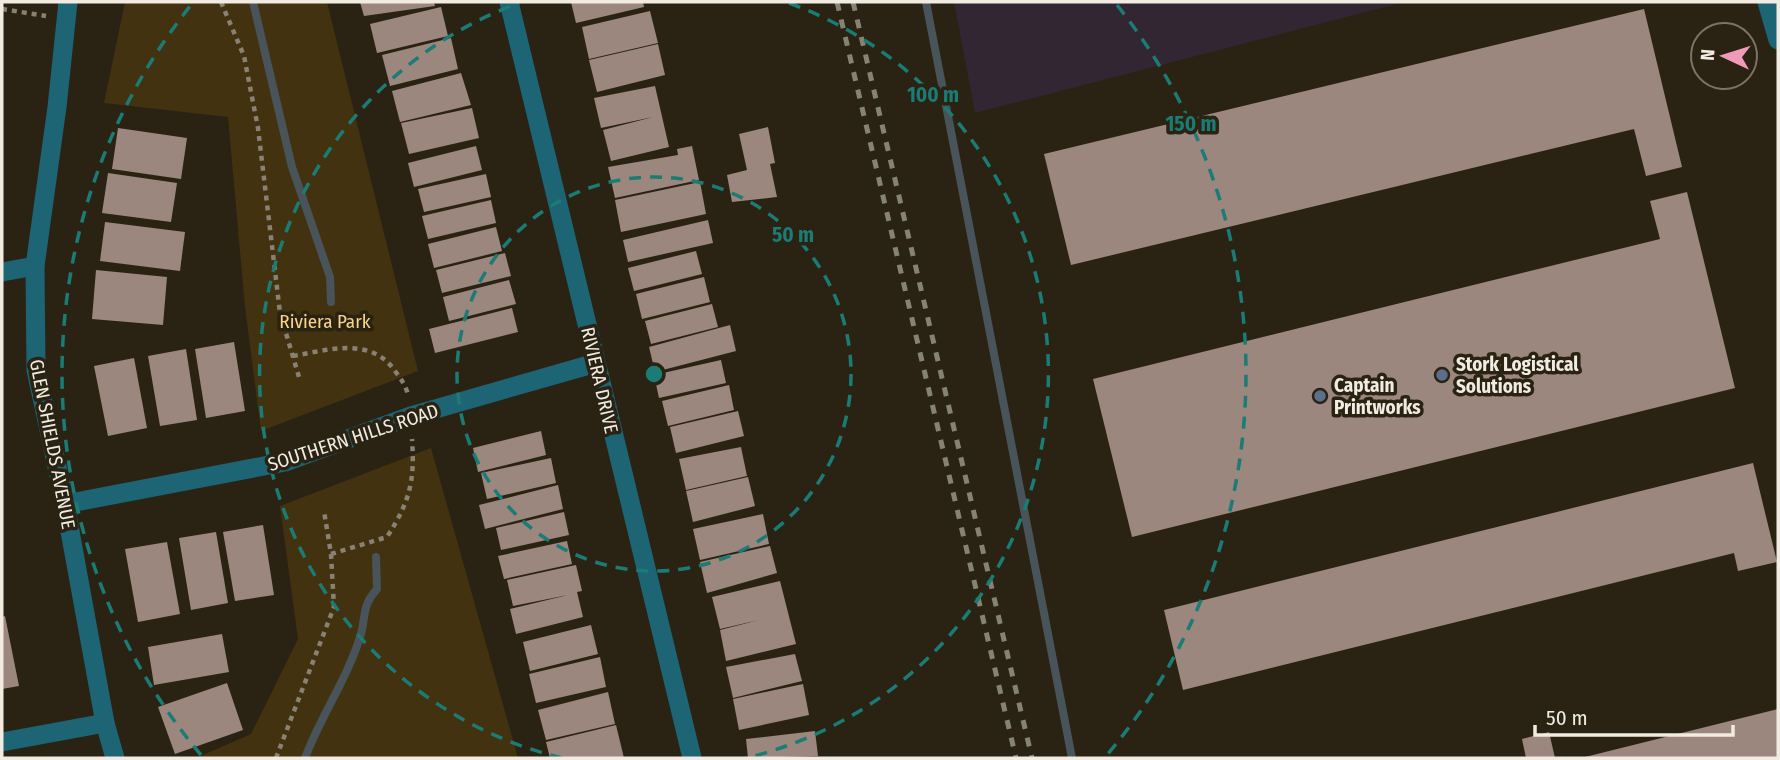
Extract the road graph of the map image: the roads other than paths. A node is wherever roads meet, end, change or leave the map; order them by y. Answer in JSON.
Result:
{"nodes":[{"id":1,"x":509,"y":2,"type":"edge"},
{"id":2,"x":1767,"y":2,"type":"edge"},
{"id":3,"x":67,"y":10,"type":"edge"},
{"id":4,"x":1778,"y":40,"type":"edge"},
{"id":5,"x":35,"y":266,"type":"junction"},
{"id":6,"x":2,"y":272,"type":"edge"},
{"id":7,"x":596,"y":363,"type":"junction"},
{"id":8,"x":65,"y":504,"type":"junction"},
{"id":9,"x":105,"y":723,"type":"junction"},
{"id":10,"x":2,"y":742,"type":"edge"},
{"id":11,"x":115,"y":758,"type":"edge"},
{"id":12,"x":692,"y":758,"type":"edge"}],
"edges":[{"from":1,"to":7,"type":"street","name":"RIVIERA DRIVE"},
{"from":2,"to":4,"type":"street"},
{"from":3,"to":5,"type":"street","name":"GLEN SHIELDS AVENUE"},
{"from":5,"to":6,"type":"street"},
{"from":5,"to":8,"type":"street","name":"GLEN SHIELDS AVENUE"},
{"from":7,"to":8,"type":"street","name":"SOUTHERN HILLS ROAD"},
{"from":7,"to":12,"type":"street","name":"RIVIERA DRIVE"},
{"from":8,"to":9,"type":"street","name":"GLEN SHIELDS AVENUE"},
{"from":9,"to":10,"type":"street"},
{"from":9,"to":11,"type":"street","name":"GLEN SHIELDS AVENUE"}]}
